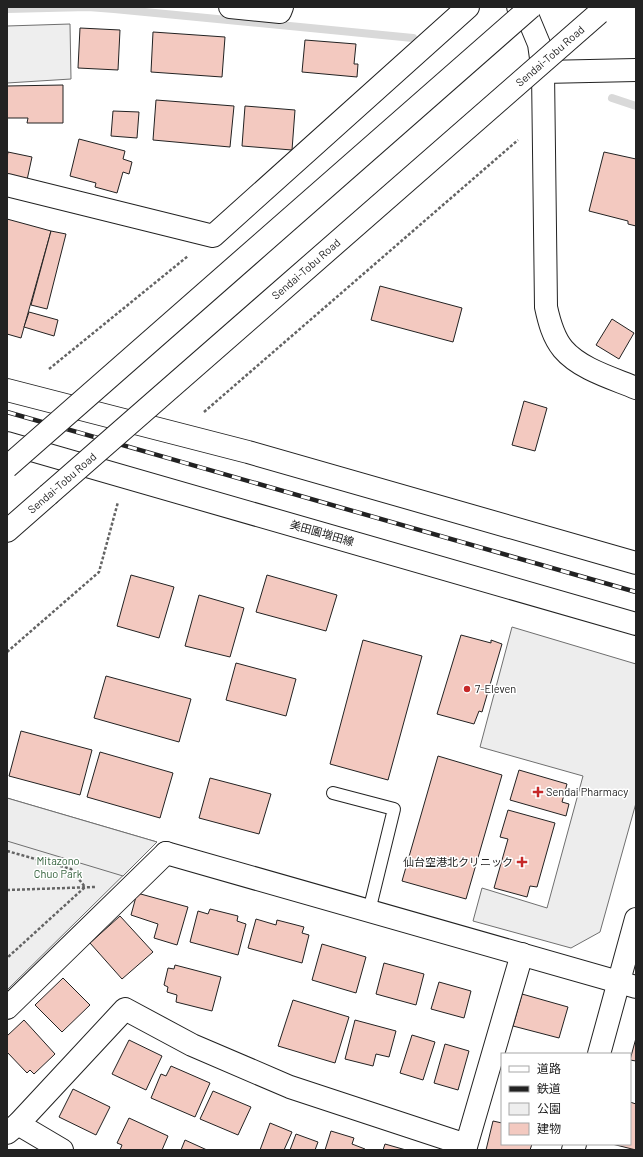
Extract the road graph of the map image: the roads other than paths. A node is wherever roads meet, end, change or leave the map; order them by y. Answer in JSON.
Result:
{"nodes":[{"id":1,"x":230,"y":7,"type":"edge"},
{"id":2,"x":282,"y":7,"type":"edge"},
{"id":3,"x":468,"y":7,"type":"edge"},
{"id":4,"x":518,"y":7,"type":"edge"},
{"id":5,"x":531,"y":7,"type":"edge"},
{"id":6,"x":602,"y":10,"type":"edge"},
{"id":7,"x":636,"y":70,"type":"edge"},
{"id":8,"x":543,"y":72,"type":"junction"},
{"id":9,"x":7,"y":185,"type":"edge"},
{"id":10,"x":636,"y":388,"type":"edge"},
{"id":11,"x":7,"y":390,"type":"edge"},
{"id":12,"x":7,"y":443,"type":"edge"},
{"id":13,"x":7,"y":467,"type":"edge"},
{"id":14,"x":7,"y":531,"type":"edge"},
{"id":15,"x":636,"y":562,"type":"edge"},
{"id":16,"x":636,"y":624,"type":"edge"},
{"id":17,"x":332,"y":793,"type":"dead end"},
{"id":18,"x":369,"y":911,"type":"junction"},
{"id":19,"x":636,"y":919,"type":"edge"},
{"id":20,"x":522,"y":954,"type":"junction"},
{"id":21,"x":627,"y":985,"type":"edge"},
{"id":22,"x":7,"y":1008,"type":"edge"},
{"id":23,"x":599,"y":1053,"type":"edge"},
{"id":24,"x":13,"y":1128,"type":"edge"},
{"id":25,"x":465,"y":1147,"type":"edge"},
{"id":26,"x":62,"y":1150,"type":"edge"}],
"edges":[{"from":1,"to":2,"type":"main road"},
{"from":3,"to":9,"type":"main road"},
{"from":4,"to":8,"type":"main road"},
{"from":5,"to":13,"type":"main road","bridge":true},
{"from":6,"to":14,"type":"main road","name":"Sendai-Tobu Road","bridge":true},
{"from":7,"to":8,"type":"main road"},
{"from":8,"to":10,"type":"main road"},
{"from":11,"to":15,"type":"main road"},
{"from":12,"to":16,"type":"main road","name":"美田園増田線"},
{"from":17,"to":18,"type":"lane"},
{"from":18,"to":20,"type":"main road"},
{"from":18,"to":22,"type":"main road"},
{"from":19,"to":21,"type":"main road"},
{"from":20,"to":21,"type":"main road"},
{"from":20,"to":25,"type":"main road"},
{"from":21,"to":23,"type":"main road"},
{"from":24,"to":25,"type":"main road"},
{"from":24,"to":26,"type":"main road"}]}
